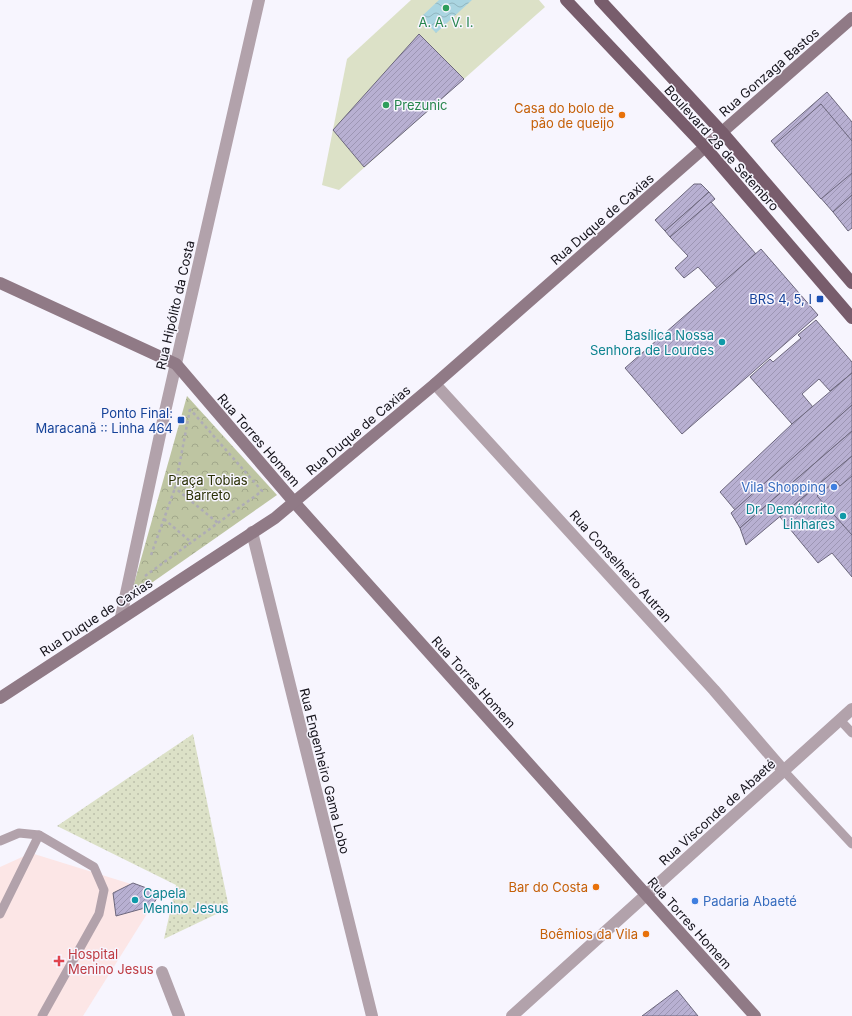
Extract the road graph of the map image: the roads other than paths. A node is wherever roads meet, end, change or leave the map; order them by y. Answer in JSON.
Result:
{"nodes":[{"id":1,"x":259,"y":0,"type":"edge"},
{"id":2,"x":566,"y":0,"type":"edge"},
{"id":3,"x":600,"y":0,"type":"edge"},
{"id":4,"x":852,"y":18,"type":"edge"},
{"id":5,"x":722,"y":132,"type":"junction"},
{"id":6,"x":705,"y":147,"type":"junction"},
{"id":7,"x":0,"y":283,"type":"edge"},
{"id":8,"x":852,"y":283,"type":"edge"},
{"id":9,"x":852,"y":318,"type":"edge"},
{"id":10,"x":176,"y":364,"type":"junction"},
{"id":11,"x":435,"y":384,"type":"junction"},
{"id":12,"x":294,"y":502,"type":"junction"},
{"id":13,"x":252,"y":532,"type":"junction"},
{"id":14,"x":121,"y":617,"type":"junction"},
{"id":15,"x":0,"y":698,"type":"edge"},
{"id":16,"x":852,"y":709,"type":"edge"},
{"id":17,"x":840,"y":720,"type":"junction"},
{"id":18,"x":852,"y":733,"type":"edge"},
{"id":19,"x":783,"y":770,"type":"junction"},
{"id":20,"x":39,"y":835,"type":"junction"},
{"id":21,"x":0,"y":841,"type":"edge"},
{"id":22,"x":852,"y":844,"type":"edge"},
{"id":23,"x":645,"y":895,"type":"junction"},
{"id":24,"x":0,"y":914,"type":"edge"},
{"id":25,"x":162,"y":972,"type":"dead end"},
{"id":26,"x":42,"y":1016,"type":"edge"},
{"id":27,"x":178,"y":1016,"type":"edge"},
{"id":28,"x":372,"y":1016,"type":"edge"},
{"id":29,"x":512,"y":1016,"type":"edge"},
{"id":30,"x":755,"y":1016,"type":"edge"}],
"edges":[{"from":1,"to":10,"type":"street","name":"Rua Hipólito da Costa"},
{"from":2,"to":6,"type":"main road","name":"Boulevard 28 de Setembro"},
{"from":3,"to":5,"type":"main road","name":"Boulevard 28 de Setembro"},
{"from":4,"to":5,"type":"street","name":"Rua Gonzaga Bastos"},
{"from":5,"to":6,"type":"street","name":"Rua Gonzaga Bastos"},
{"from":5,"to":8,"type":"main road","name":"Boulevard 28 de Setembro"},
{"from":6,"to":9,"type":"main road","name":"Boulevard 28 de Setembro"},
{"from":6,"to":11,"type":"street","name":"Rua Duque de Caxias"},
{"from":7,"to":10,"type":"street"},
{"from":10,"to":12,"type":"street","name":"Rua Torres Homem"},
{"from":10,"to":14,"type":"street","name":"Rua Hipólito da Costa"},
{"from":11,"to":12,"type":"street","name":"Rua Duque de Caxias"},
{"from":11,"to":19,"type":"street","name":"Rua Conselheiro Autran"},
{"from":12,"to":13,"type":"street","name":"Rua Duque de Caxias"},
{"from":12,"to":23,"type":"street","name":"Rua Torres Homem"},
{"from":13,"to":14,"type":"street","name":"Rua Duque de Caxias"},
{"from":13,"to":28,"type":"street","name":"Rua Engenheiro Gama Lobo"},
{"from":14,"to":15,"type":"street","name":"Rua Duque de Caxias"},
{"from":16,"to":17,"type":"street","name":"Rua Visconde de Abaeté"},
{"from":17,"to":18,"type":"lane"},
{"from":17,"to":19,"type":"street","name":"Rua Visconde de Abaeté"},
{"from":19,"to":22,"type":"lane"},
{"from":19,"to":23,"type":"street","name":"Rua Visconde de Abaeté"},
{"from":20,"to":21,"type":"lane"},
{"from":20,"to":24,"type":"lane"},
{"from":20,"to":26,"type":"lane"},
{"from":23,"to":29,"type":"street","name":"Rua Visconde de Abaeté"},
{"from":23,"to":30,"type":"street","name":"Rua Torres Homem"},
{"from":25,"to":27,"type":"street"}]}
